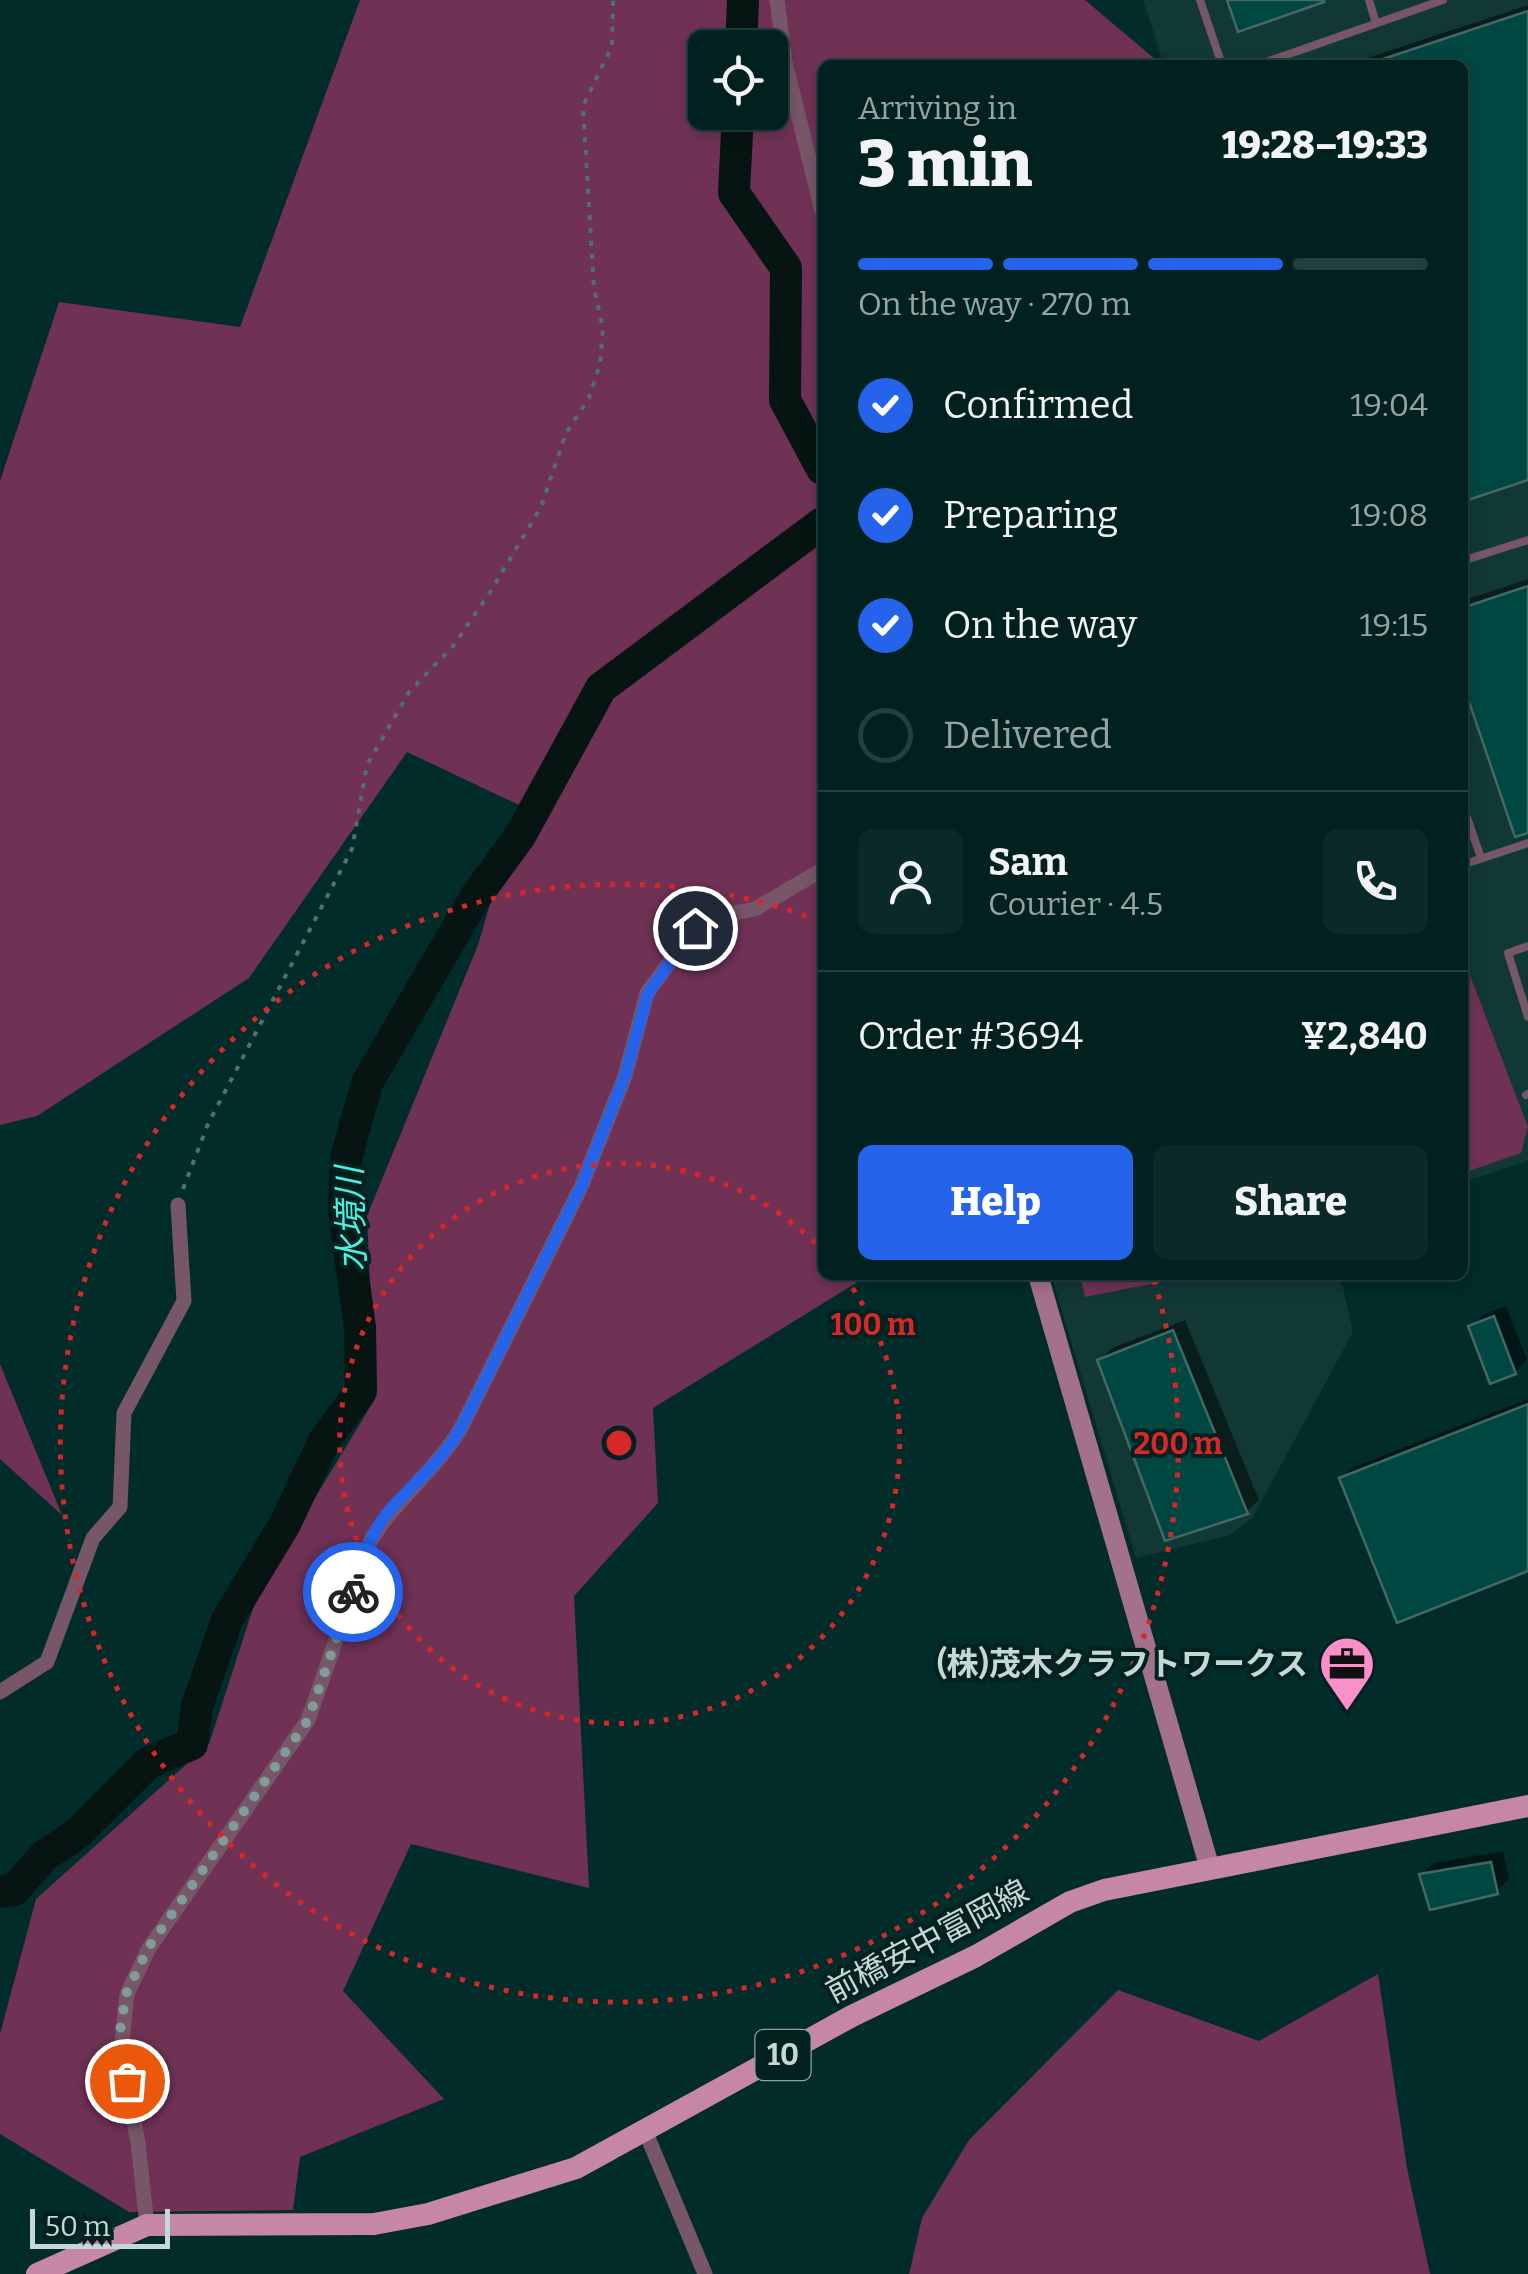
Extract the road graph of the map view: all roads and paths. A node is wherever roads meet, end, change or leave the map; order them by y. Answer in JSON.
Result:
{"nodes":[{"id":1,"x":613,"y":0,"type":"edge"},
{"id":2,"x":777,"y":0,"type":"edge"},
{"id":3,"x":1200,"y":0,"type":"edge"},
{"id":4,"x":1368,"y":0,"type":"edge"},
{"id":5,"x":1443,"y":0,"type":"edge"},
{"id":6,"x":1376,"y":23,"type":"junction"},
{"id":7,"x":1220,"y":60,"type":"edge"},
{"id":8,"x":1272,"y":60,"type":"edge"},
{"id":9,"x":818,"y":195,"type":"edge"},
{"id":10,"x":1528,"y":540,"type":"edge"},
{"id":11,"x":1468,"y":559,"type":"edge"},
{"id":12,"x":1468,"y":820,"type":"edge"},
{"id":13,"x":1528,"y":843,"type":"edge"},
{"id":14,"x":1481,"y":858,"type":"junction"},
{"id":15,"x":1468,"y":863,"type":"edge"},
{"id":16,"x":818,"y":872,"type":"edge"},
{"id":17,"x":1528,"y":946,"type":"edge"},
{"id":18,"x":1528,"y":1016,"type":"edge"},
{"id":19,"x":178,"y":1206,"type":"joint"},
{"id":20,"x":1039,"y":1280,"type":"edge"},
{"id":21,"x":0,"y":1692,"type":"edge"},
{"id":22,"x":1528,"y":1806,"type":"edge"},
{"id":23,"x":1210,"y":1869,"type":"junction"},
{"id":24,"x":646,"y":2134,"type":"junction"},
{"id":25,"x":147,"y":2225,"type":"junction"},
{"id":26,"x":37,"y":2274,"type":"edge"},
{"id":27,"x":705,"y":2274,"type":"edge"}],
"edges":[{"from":1,"to":19,"type":"path"},
{"from":2,"to":9,"type":"street"},
{"from":3,"to":7,"type":"lane"},
{"from":4,"to":6,"type":"lane"},
{"from":5,"to":6,"type":"lane"},
{"from":6,"to":8,"type":"lane"},
{"from":10,"to":11,"type":"lane"},
{"from":12,"to":14,"type":"lane"},
{"from":13,"to":14,"type":"lane"},
{"from":14,"to":15,"type":"lane"},
{"from":16,"to":25,"type":"street"},
{"from":17,"to":18,"type":"lane"},
{"from":19,"to":21,"type":"street"},
{"from":20,"to":23,"type":"street"},
{"from":22,"to":23,"type":"main road","name":"前橋安中富岡線","number":"10"},
{"from":23,"to":24,"type":"main road","name":"前橋安中富岡線","number":"10"},
{"from":24,"to":25,"type":"main road","name":"前橋安中富岡線","number":"10"},
{"from":24,"to":27,"type":"street"},
{"from":25,"to":26,"type":"main road","name":"前橋安中富岡線","number":"10"}]}
